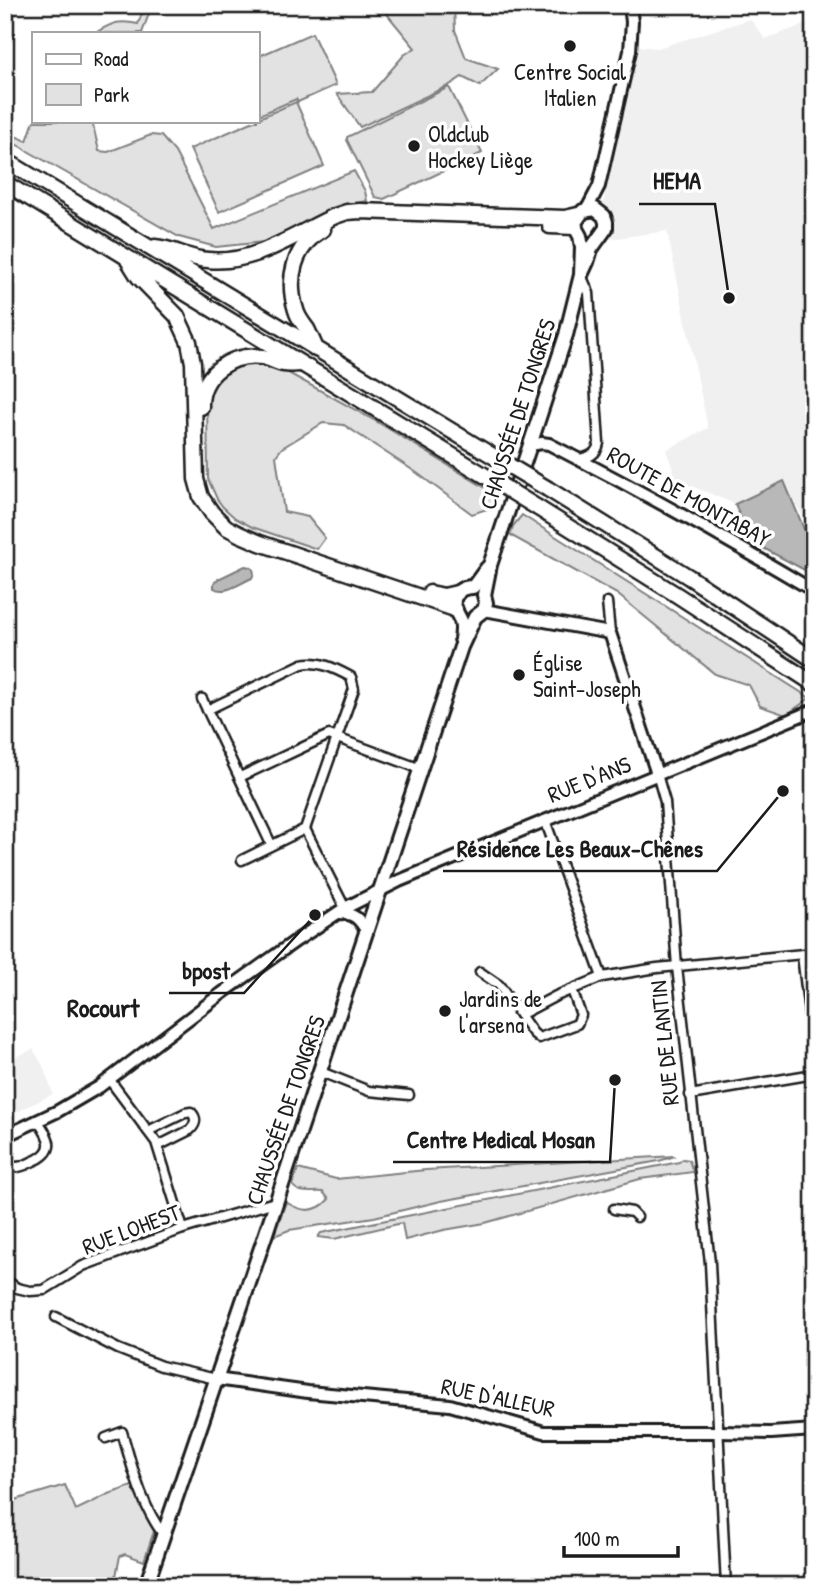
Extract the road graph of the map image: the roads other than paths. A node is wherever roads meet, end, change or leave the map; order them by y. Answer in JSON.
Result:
{"nodes":[{"id":1,"x":630,"y":5,"type":"edge"},
{"id":2,"x":5,"y":160,"type":"edge"},
{"id":3,"x":5,"y":183,"type":"edge"},
{"id":4,"x":599,"y":186,"type":"junction"},
{"id":5,"x":600,"y":212,"type":"junction"},
{"id":6,"x":580,"y":222,"type":"junction"},
{"id":7,"x":597,"y":239,"type":"junction"},
{"id":8,"x":148,"y":247,"type":"junction"},
{"id":9,"x":125,"y":256,"type":"junction"},
{"id":10,"x":581,"y":275,"type":"junction"},
{"id":11,"x":317,"y":350,"type":"junction"},
{"id":12,"x":302,"y":364,"type":"junction"},
{"id":13,"x":530,"y":445,"type":"junction"},
{"id":14,"x":579,"y":459,"type":"junction"},
{"id":15,"x":478,"y":591,"type":"junction"},
{"id":16,"x":814,"y":591,"type":"edge"},
{"id":17,"x":457,"y":593,"type":"junction"},
{"id":18,"x":607,"y":602,"type":"dead end"},
{"id":19,"x":456,"y":610,"type":"junction"},
{"id":20,"x":479,"y":614,"type":"junction"},
{"id":21,"x":610,"y":632,"type":"junction"},
{"id":22,"x":461,"y":647,"type":"junction"},
{"id":23,"x":814,"y":660,"type":"edge"},
{"id":24,"x":814,"y":684,"type":"edge"},
{"id":25,"x":202,"y":699,"type":"dead end"},
{"id":26,"x":207,"y":710,"type":"junction"},
{"id":27,"x":814,"y":710,"type":"edge"},
{"id":28,"x":338,"y":738,"type":"junction"},
{"id":29,"x":421,"y":769,"type":"junction"},
{"id":30,"x":657,"y":774,"type":"junction"},
{"id":31,"x":240,"y":777,"type":"junction"},
{"id":32,"x":545,"y":820,"type":"junction"},
{"id":33,"x":305,"y":829,"type":"junction"},
{"id":34,"x":271,"y":844,"type":"junction"},
{"id":35,"x":242,"y":860,"type":"dead end"},
{"id":36,"x":390,"y":864,"type":"junction"},
{"id":37,"x":402,"y":880,"type":"junction"},
{"id":38,"x":381,"y":890,"type":"junction"},
{"id":39,"x":341,"y":911,"type":"junction"},
{"id":40,"x":367,"y":932,"type":"junction"},
{"id":41,"x":814,"y":953,"type":"edge"},
{"id":42,"x":802,"y":955,"type":"junction"},
{"id":43,"x":677,"y":967,"type":"junction"},
{"id":44,"x":480,"y":972,"type":"dead end"},
{"id":45,"x":602,"y":977,"type":"junction"},
{"id":46,"x":572,"y":990,"type":"junction"},
{"id":47,"x":520,"y":1016,"type":"junction"},
{"id":48,"x":814,"y":1039,"type":"edge"},
{"id":49,"x":321,"y":1072,"type":"junction"},
{"id":50,"x":814,"y":1073,"type":"edge"},
{"id":51,"x":109,"y":1079,"type":"junction"},
{"id":52,"x":409,"y":1095,"type":"dead end"},
{"id":53,"x":691,"y":1095,"type":"junction"},
{"id":54,"x":38,"y":1121,"type":"junction"},
{"id":55,"x":148,"y":1131,"type":"junction"},
{"id":56,"x":5,"y":1136,"type":"edge"},
{"id":57,"x":158,"y":1146,"type":"junction"},
{"id":58,"x":5,"y":1159,"type":"edge"},
{"id":59,"x":275,"y":1202,"type":"junction"},
{"id":60,"x":614,"y":1209,"type":"dead end"},
{"id":61,"x":637,"y":1217,"type":"dead end"},
{"id":62,"x":183,"y":1229,"type":"junction"},
{"id":63,"x":5,"y":1280,"type":"edge"},
{"id":64,"x":56,"y":1317,"type":"dead end"},
{"id":65,"x":216,"y":1379,"type":"junction"},
{"id":66,"x":814,"y":1430,"type":"edge"},
{"id":67,"x":719,"y":1432,"type":"junction"},
{"id":68,"x":106,"y":1438,"type":"dead end"},
{"id":69,"x":164,"y":1535,"type":"junction"},
{"id":70,"x":146,"y":1586,"type":"edge"},
{"id":71,"x":726,"y":1586,"type":"edge"}],
"edges":[{"from":1,"to":4,"type":"main road","name":"CHAUSSÉE DE TONGRES"},
{"from":2,"to":8,"type":"highway"},
{"from":3,"to":9,"type":"highway"},
{"from":4,"to":5,"type":"main road","name":"CHAUSSÉE DE TONGRES"},
{"from":4,"to":6,"type":"main road","name":"CHAUSSÉE DE TONGRES"},
{"from":5,"to":6,"type":"main road"},
{"from":5,"to":7,"type":"main road"},
{"from":6,"to":7,"type":"main road"},
{"from":6,"to":8,"type":"highway"},
{"from":6,"to":10,"type":"main road","name":"CHAUSSÉE DE TONGRES"},
{"from":6,"to":11,"type":"highway"},
{"from":7,"to":10,"type":"main road","name":"CHAUSSÉE DE TONGRES"},
{"from":8,"to":11,"type":"highway"},
{"from":9,"to":12,"type":"highway"},
{"from":9,"to":19,"type":"highway"},
{"from":10,"to":13,"type":"main road","name":"CHAUSSÉE DE TONGRES"},
{"from":10,"to":14,"type":"street"},
{"from":11,"to":23,"type":"highway","bridge":true},
{"from":12,"to":17,"type":"highway"},
{"from":12,"to":24,"type":"highway","bridge":true},
{"from":13,"to":14,"type":"main road","name":"ROUTE DE MONTABAY"},
{"from":13,"to":15,"type":"main road","name":"CHAUSSÉE DE TONGRES"},
{"from":14,"to":16,"type":"main road","name":"ROUTE DE MONTABAY"},
{"from":15,"to":17,"type":"main road"},
{"from":15,"to":20,"type":"main road","name":"CHAUSSÉE DE TONGRES"},
{"from":17,"to":19,"type":"main road","name":"CHAUSSÉE DE TONGRES"},
{"from":18,"to":21,"type":"street"},
{"from":19,"to":20,"type":"main road"},
{"from":19,"to":22,"type":"main road","name":"CHAUSSÉE DE TONGRES"},
{"from":20,"to":21,"type":"main road"},
{"from":20,"to":22,"type":"main road","name":"CHAUSSÉE DE TONGRES"},
{"from":21,"to":30,"type":"main road","name":"RUE DE LANTIN"},
{"from":22,"to":29,"type":"main road","name":"CHAUSSÉE DE TONGRES"},
{"from":25,"to":26,"type":"street"},
{"from":26,"to":28,"type":"street"},
{"from":26,"to":31,"type":"street"},
{"from":27,"to":30,"type":"main road","name":"RUE D'ANS"},
{"from":28,"to":29,"type":"street"},
{"from":28,"to":31,"type":"street"},
{"from":28,"to":33,"type":"street"},
{"from":29,"to":36,"type":"main road","name":"CHAUSSÉE DE TONGRES"},
{"from":30,"to":32,"type":"main road","name":"RUE D'ANS"},
{"from":30,"to":43,"type":"street","name":"RUE DE LANTIN"},
{"from":31,"to":34,"type":"street"},
{"from":32,"to":37,"type":"main road","name":"RUE D'ANS"},
{"from":32,"to":45,"type":"street"},
{"from":33,"to":34,"type":"street"},
{"from":33,"to":39,"type":"street"},
{"from":34,"to":35,"type":"street"},
{"from":36,"to":37,"type":"main road"},
{"from":36,"to":38,"type":"main road","name":"CHAUSSÉE DE TONGRES"},
{"from":37,"to":38,"type":"main road","name":"RUE D'ANS"},
{"from":38,"to":39,"type":"main road","name":"RUE D'ANS"},
{"from":38,"to":40,"type":"main road","name":"CHAUSSÉE DE TONGRES"},
{"from":39,"to":40,"type":"main road"},
{"from":39,"to":51,"type":"main road","name":"RUE D'ANS"},
{"from":40,"to":49,"type":"main road","name":"CHAUSSÉE DE TONGRES"},
{"from":41,"to":42,"type":"street"},
{"from":42,"to":43,"type":"street"},
{"from":42,"to":48,"type":"street"},
{"from":43,"to":45,"type":"street"},
{"from":43,"to":53,"type":"street","name":"RUE DE LANTIN"},
{"from":44,"to":47,"type":"street"},
{"from":45,"to":46,"type":"street"},
{"from":46,"to":47,"type":"street"},
{"from":46,"to":47,"type":"street"},
{"from":49,"to":52,"type":"street"},
{"from":49,"to":59,"type":"main road","name":"CHAUSSÉE DE TONGRES"},
{"from":50,"to":53,"type":"street"},
{"from":51,"to":54,"type":"main road","name":"RUE D'ANS"},
{"from":51,"to":55,"type":"street"},
{"from":53,"to":67,"type":"street","name":"RUE DE LANTIN"},
{"from":54,"to":56,"type":"main road","name":"RUE D'ANS"},
{"from":54,"to":58,"type":"street"},
{"from":55,"to":57,"type":"street"},
{"from":55,"to":57,"type":"street"},
{"from":57,"to":62,"type":"street"},
{"from":59,"to":62,"type":"street","name":"RUE LOHEST"},
{"from":59,"to":65,"type":"main road","name":"CHAUSSÉE DE TONGRES"},
{"from":60,"to":61,"type":"street"},
{"from":62,"to":63,"type":"street","name":"RUE LOHEST"},
{"from":64,"to":65,"type":"street"},
{"from":65,"to":67,"type":"main road","name":"RUE D'ALLEUR"},
{"from":65,"to":69,"type":"main road","name":"CHAUSSÉE DE TONGRES"},
{"from":66,"to":67,"type":"main road","name":"RUE D'ALLEUR"},
{"from":67,"to":71,"type":"street","name":"RUE DE LANTIN"},
{"from":68,"to":69,"type":"street"},
{"from":69,"to":70,"type":"main road","name":"CHAUSSÉE DE TONGRES"}]}
